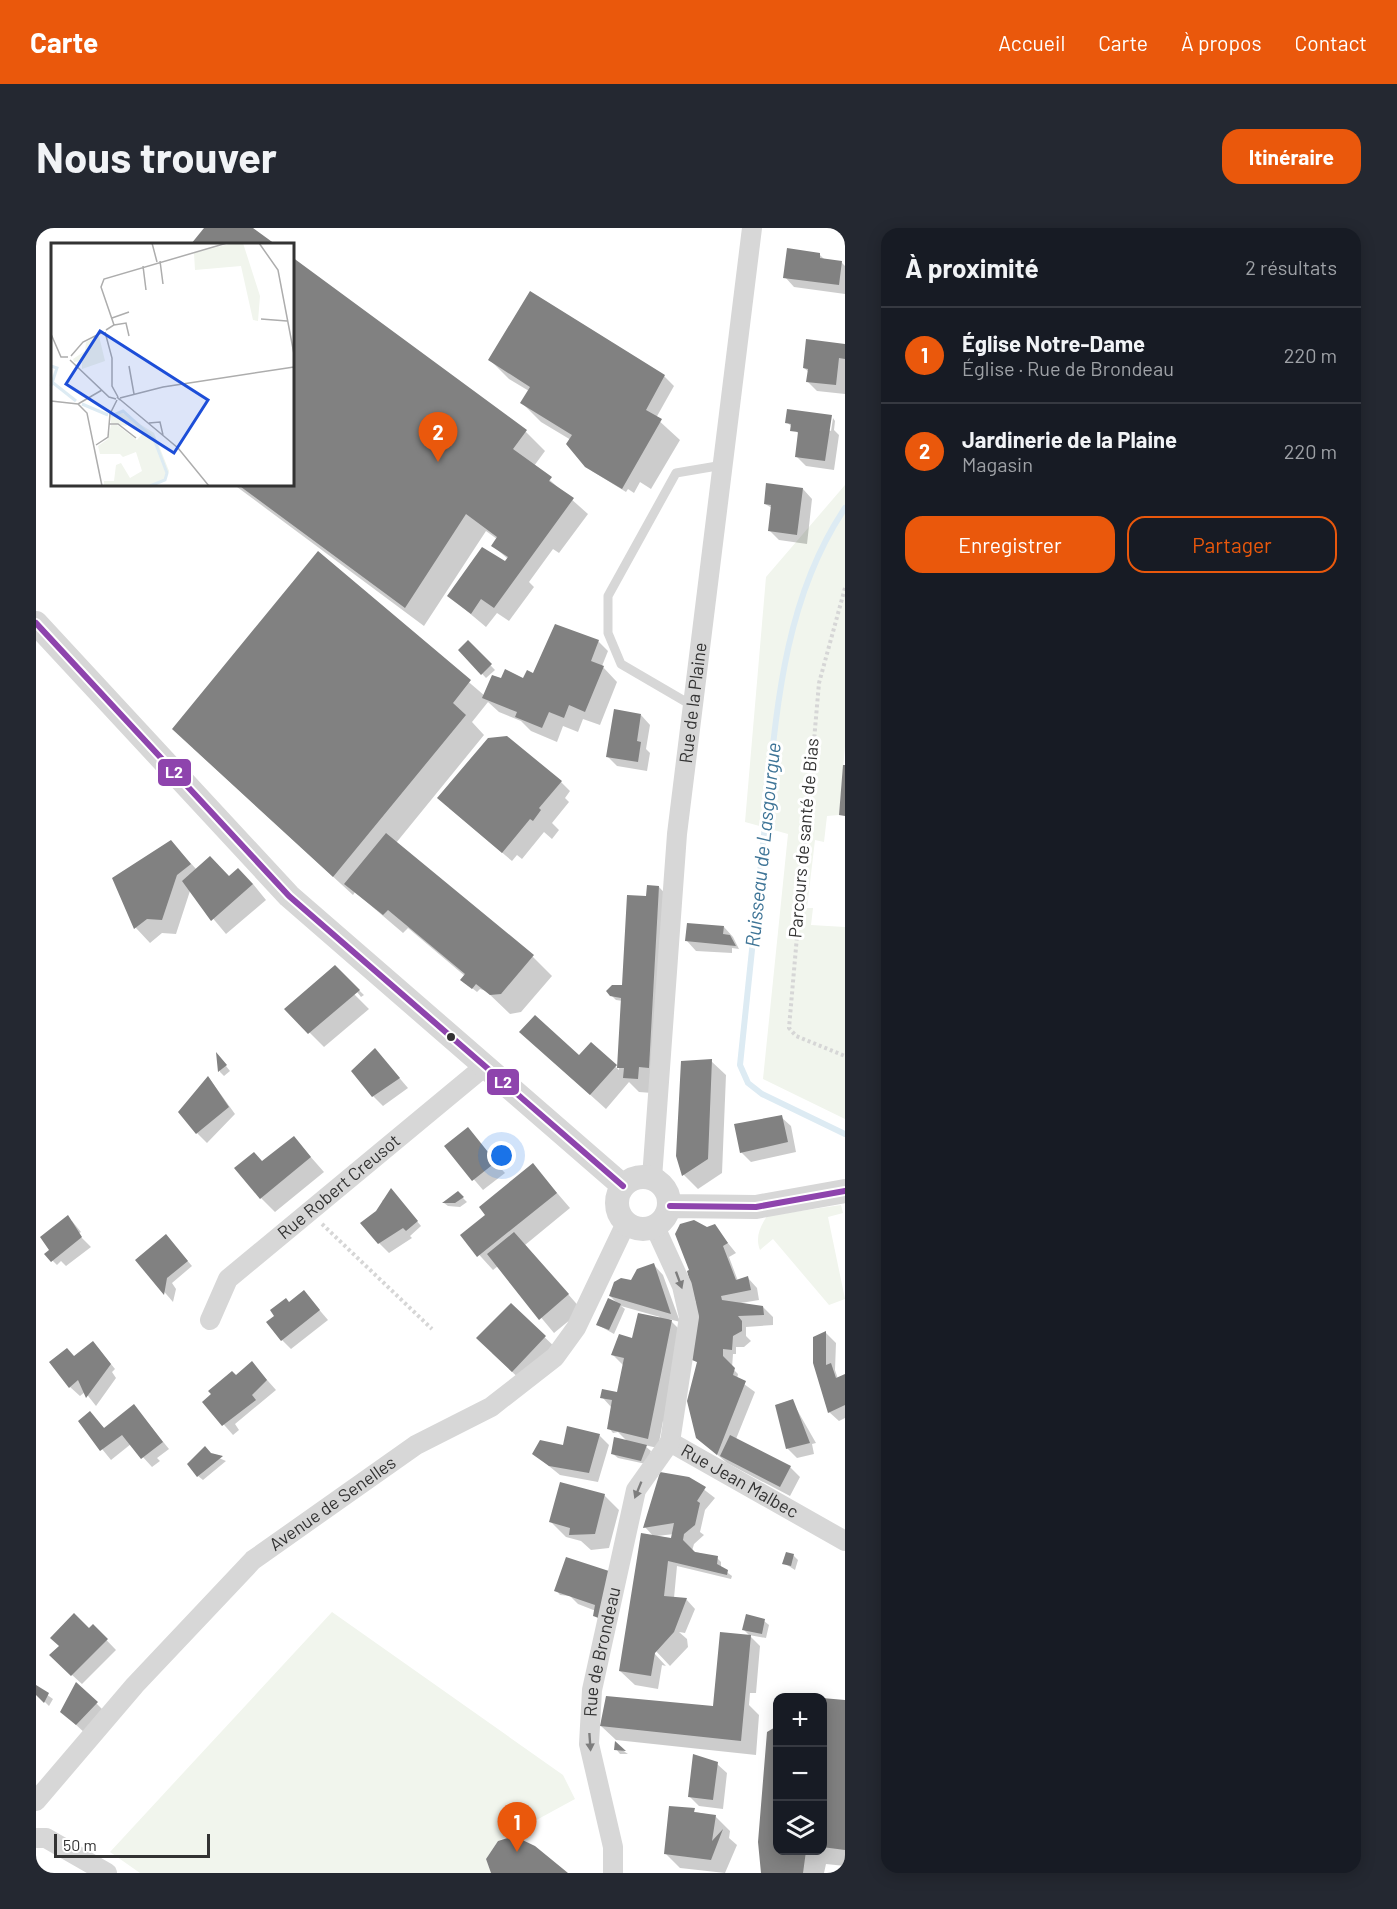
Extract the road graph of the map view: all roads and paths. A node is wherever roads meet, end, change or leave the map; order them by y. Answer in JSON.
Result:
{"nodes":[{"id":1,"x":752,"y":228,"type":"edge"},
{"id":2,"x":723,"y":465,"type":"junction"},
{"id":3,"x":845,"y":588,"type":"edge"},
{"id":4,"x":36,"y":623,"type":"edge"},
{"id":5,"x":693,"y":706,"type":"junction"},
{"id":6,"x":845,"y":1056,"type":"edge"},
{"id":7,"x":485,"y":1066,"type":"junction"},
{"id":8,"x":652,"y":1178,"type":"junction"},
{"id":9,"x":623,"y":1186,"type":"junction"},
{"id":10,"x":845,"y":1191,"type":"edge"},
{"id":11,"x":670,"y":1206,"type":"junction"},
{"id":12,"x":309,"y":1211,"type":"junction"},
{"id":13,"x":626,"y":1223,"type":"junction"},
{"id":14,"x":655,"y":1227,"type":"junction"},
{"id":15,"x":210,"y":1320,"type":"dead end"},
{"id":16,"x":432,"y":1329,"type":"dead end"},
{"id":17,"x":670,"y":1442,"type":"junction"},
{"id":18,"x":845,"y":1541,"type":"edge"},
{"id":19,"x":36,"y":1801,"type":"edge"},
{"id":20,"x":36,"y":1838,"type":"edge"},
{"id":21,"x":107,"y":1873,"type":"edge"},
{"id":22,"x":613,"y":1873,"type":"edge"}],
"edges":[{"from":1,"to":2,"type":"street","name":"Rue de la Plaine"},
{"from":2,"to":5,"type":"street","name":"Rue de la Plaine"},
{"from":2,"to":5,"type":"lane"},
{"from":3,"to":6,"type":"path","name":"Parcours de santé de Bias"},
{"from":4,"to":7,"type":"street"},
{"from":5,"to":8,"type":"street","name":"Rue de la Plaine"},
{"from":7,"to":9,"type":"street"},
{"from":7,"to":12,"type":"street","name":"Rue Robert Creusot"},
{"from":8,"to":9,"type":"street"},
{"from":8,"to":11,"type":"street"},
{"from":9,"to":13,"type":"street"},
{"from":10,"to":11,"type":"street"},
{"from":11,"to":14,"type":"street"},
{"from":12,"to":15,"type":"street","name":"Rue Robert Creusot"},
{"from":12,"to":16,"type":"path"},
{"from":13,"to":14,"type":"street"},
{"from":13,"to":19,"type":"street","name":"Avenue de Senelles"},
{"from":14,"to":17,"type":"street","name":"Rue Jean Malbec","one_way":true},
{"from":17,"to":18,"type":"street","name":"Rue Jean Malbec"},
{"from":17,"to":22,"type":"street","name":"Rue de Brondeau","one_way":true},
{"from":20,"to":21,"type":"street"}]}
